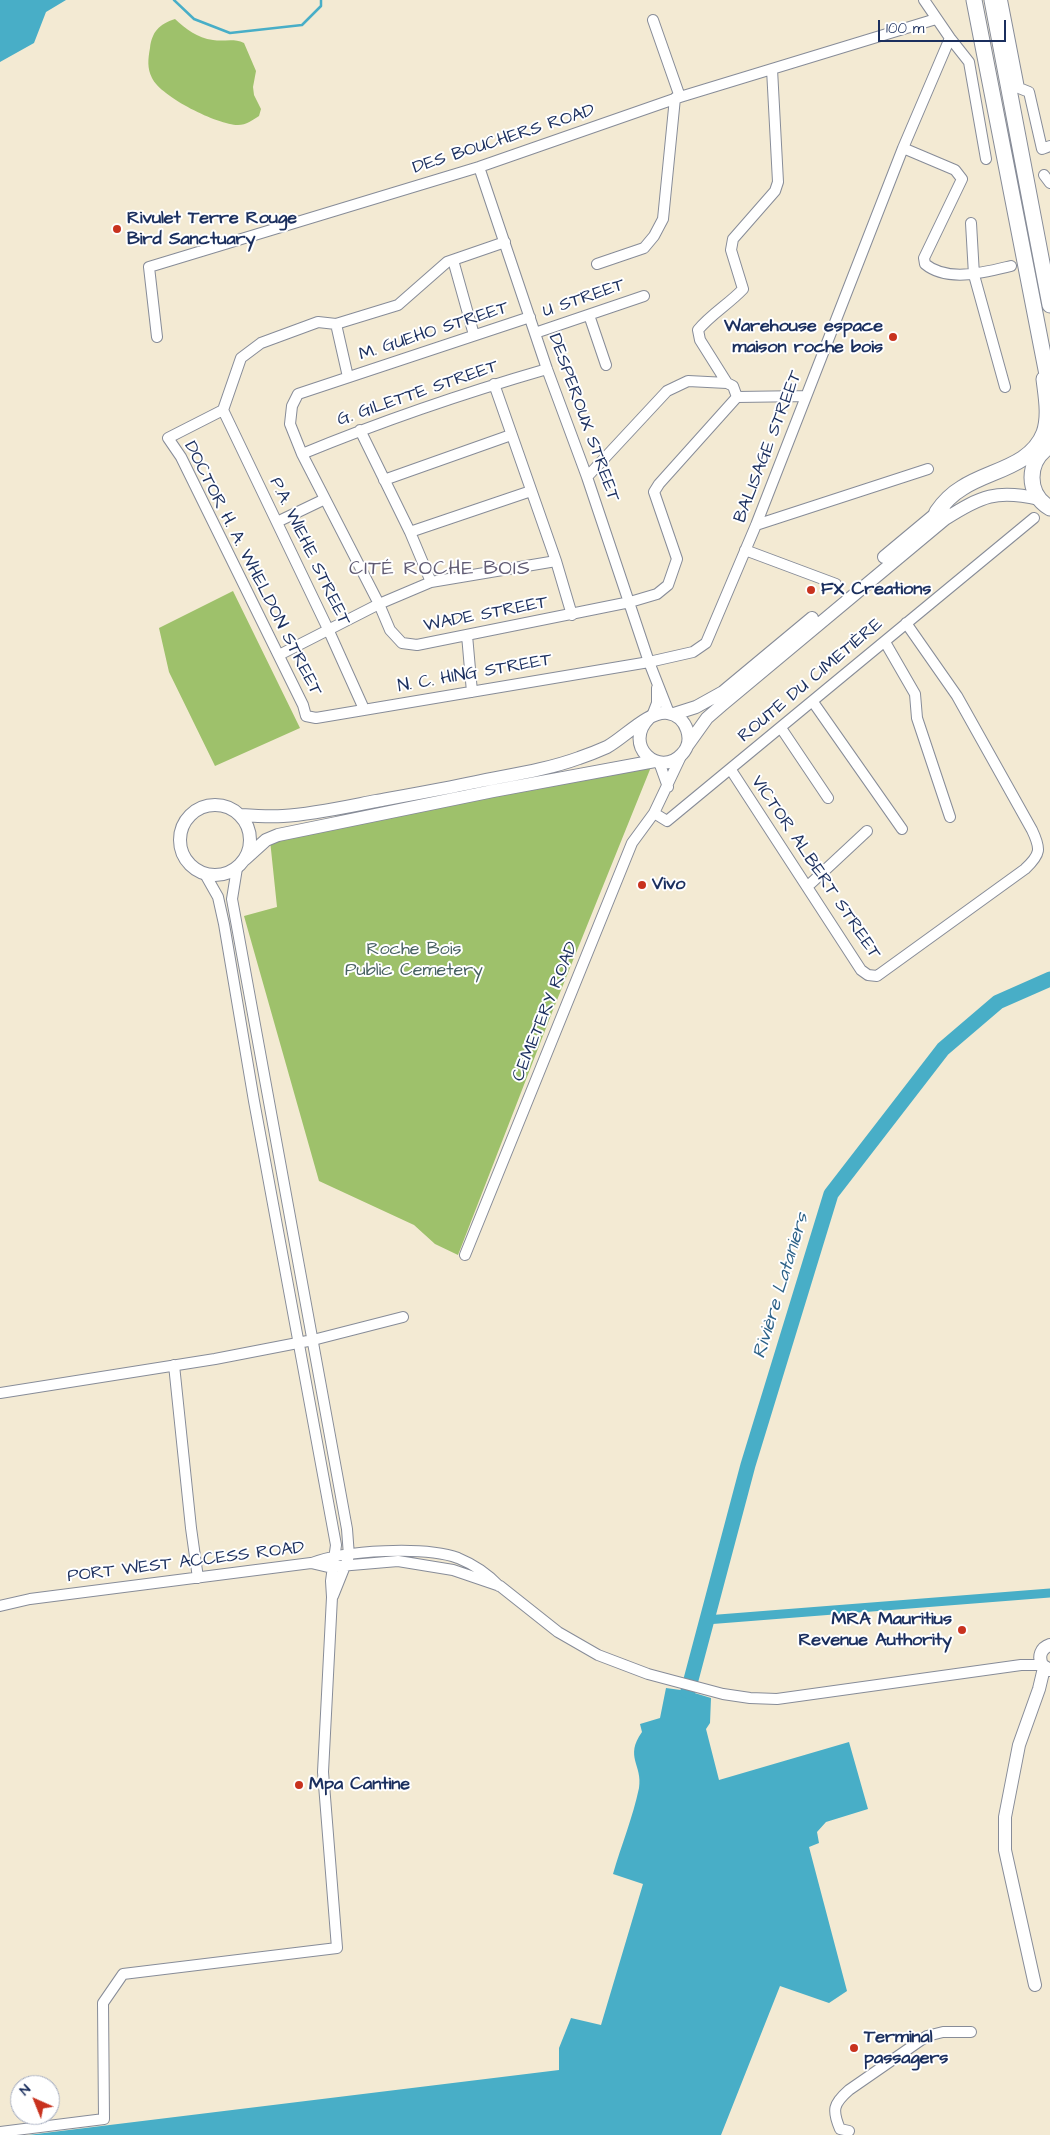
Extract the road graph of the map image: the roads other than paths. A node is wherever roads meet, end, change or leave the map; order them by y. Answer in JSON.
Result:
{"nodes":[{"id":1,"x":924,"y":0,"type":"edge"},
{"id":2,"x":974,"y":0,"type":"edge"},
{"id":3,"x":992,"y":0,"type":"edge"},
{"id":4,"x":1002,"y":0,"type":"edge"},
{"id":5,"x":936,"y":19,"type":"junction"},
{"id":6,"x":653,"y":20,"type":"dead end"},
{"id":7,"x":950,"y":38,"type":"junction"},
{"id":8,"x":772,"y":69,"type":"junction"},
{"id":9,"x":678,"y":98,"type":"junction"},
{"id":10,"x":1046,"y":147,"type":"edge"},
{"id":11,"x":903,"y":148,"type":"junction"},
{"id":12,"x":986,"y":159,"type":"dead end"},
{"id":13,"x":479,"y":167,"type":"junction"},
{"id":14,"x":971,"y":223,"type":"dead end"},
{"id":15,"x":505,"y":242,"type":"junction"},
{"id":16,"x":453,"y":260,"type":"junction"},
{"id":17,"x":597,"y":264,"type":"dead end"},
{"id":18,"x":1011,"y":266,"type":"dead end"},
{"id":19,"x":974,"y":275,"type":"junction"},
{"id":20,"x":644,"y":296,"type":"dead end"},
{"id":21,"x":1050,"y":305,"type":"edge"},
{"id":22,"x":589,"y":315,"type":"junction"},
{"id":23,"x":530,"y":317,"type":"junction"},
{"id":24,"x":336,"y":324,"type":"junction"},
{"id":25,"x":1037,"y":324,"type":"junction"},
{"id":26,"x":535,"y":333,"type":"junction"},
{"id":27,"x":474,"y":335,"type":"junction"},
{"id":28,"x":158,"y":337,"type":"dead end"},
{"id":29,"x":606,"y":365,"type":"dead end"},
{"id":30,"x":547,"y":369,"type":"junction"},
{"id":31,"x":348,"y":377,"type":"junction"},
{"id":32,"x":727,"y":383,"type":"junction"},
{"id":33,"x":494,"y":384,"type":"junction"},
{"id":34,"x":1005,"y":387,"type":"dead end"},
{"id":35,"x":1050,"y":390,"type":"edge"},
{"id":36,"x":806,"y":396,"type":"junction"},
{"id":37,"x":737,"y":397,"type":"junction"},
{"id":38,"x":292,"y":406,"type":"joint"},
{"id":39,"x":223,"y":410,"type":"junction"},
{"id":40,"x":360,"y":430,"type":"junction"},
{"id":41,"x":511,"y":434,"type":"junction"},
{"id":42,"x":1049,"y":442,"type":"edge"},
{"id":43,"x":302,"y":454,"type":"junction"},
{"id":44,"x":1035,"y":462,"type":"junction"},
{"id":45,"x":928,"y":469,"type":"dead end"},
{"id":46,"x":587,"y":477,"type":"junction"},
{"id":47,"x":384,"y":480,"type":"junction"},
{"id":48,"x":531,"y":491,"type":"junction"},
{"id":49,"x":325,"y":499,"type":"junction"},
{"id":50,"x":1047,"y":507,"type":"edge"},
{"id":51,"x":937,"y":512,"type":"junction"},
{"id":52,"x":1034,"y":518,"type":"dead end"},
{"id":53,"x":277,"y":522,"type":"junction"},
{"id":54,"x":756,"y":525,"type":"junction"},
{"id":55,"x":410,"y":532,"type":"junction"},
{"id":56,"x":746,"y":550,"type":"junction"},
{"id":57,"x":556,"y":561,"type":"junction"},
{"id":58,"x":431,"y":582,"type":"junction"},
{"id":59,"x":836,"y":584,"type":"dead end"},
{"id":60,"x":630,"y":602,"type":"junction"},
{"id":61,"x":379,"y":604,"type":"junction"},
{"id":62,"x":572,"y":614,"type":"junction"},
{"id":63,"x":906,"y":623,"type":"junction"},
{"id":64,"x":328,"y":629,"type":"junction"},
{"id":65,"x":467,"y":635,"type":"junction"},
{"id":66,"x":885,"y":642,"type":"junction"},
{"id":67,"x":279,"y":655,"type":"junction"},
{"id":68,"x":649,"y":662,"type":"junction"},
{"id":69,"x":656,"y":679,"type":"junction"},
{"id":70,"x":472,"y":692,"type":"junction"},
{"id":71,"x":813,"y":702,"type":"junction"},
{"id":72,"x":364,"y":710,"type":"junction"},
{"id":73,"x":671,"y":714,"type":"junction"},
{"id":74,"x":306,"y":716,"type":"joint"},
{"id":75,"x":650,"y":717,"type":"junction"},
{"id":76,"x":781,"y":728,"type":"junction"},
{"id":77,"x":685,"y":751,"type":"junction"},
{"id":78,"x":657,"y":762,"type":"junction"},
{"id":79,"x":730,"y":770,"type":"junction"},
{"id":80,"x":668,"y":787,"type":"junction"},
{"id":81,"x":828,"y":798,"type":"dead end"},
{"id":82,"x":654,"y":813,"type":"junction"},
{"id":83,"x":241,"y":816,"type":"junction"},
{"id":84,"x":950,"y":817,"type":"dead end"},
{"id":85,"x":902,"y":829,"type":"dead end"},
{"id":86,"x":867,"y":831,"type":"dead end"},
{"id":87,"x":241,"y":864,"type":"junction"},
{"id":88,"x":205,"y":874,"type":"junction"},
{"id":89,"x":808,"y":886,"type":"junction"},
{"id":90,"x":465,"y":1255,"type":"dead end"},
{"id":91,"x":403,"y":1317,"type":"dead end"},
{"id":92,"x":313,"y":1340,"type":"junction"},
{"id":93,"x":299,"y":1343,"type":"junction"},
{"id":94,"x":174,"y":1365,"type":"junction"},
{"id":95,"x":0,"y":1393,"type":"edge"},
{"id":96,"x":334,"y":1561,"type":"junction"},
{"id":97,"x":347,"y":1561,"type":"junction"},
{"id":98,"x":198,"y":1578,"type":"junction"},
{"id":99,"x":332,"y":1597,"type":"junction"},
{"id":100,"x":0,"y":1606,"type":"edge"},
{"id":101,"x":1046,"y":1663,"type":"edge"},
{"id":102,"x":1035,"y":1985,"type":"dead end"},
{"id":103,"x":971,"y":2032,"type":"dead end"},
{"id":104,"x":849,"y":2130,"type":"dead end"},
{"id":105,"x":0,"y":2132,"type":"edge"}],
"edges":[{"from":1,"to":5,"type":"street"},
{"from":2,"to":25,"type":"highway"},
{"from":3,"to":21,"type":"highway"},
{"from":4,"to":10,"type":"street"},
{"from":5,"to":7,"type":"street"},
{"from":5,"to":8,"type":"street","name":"DES BOUCHERS ROAD"},
{"from":6,"to":9,"type":"street"},
{"from":7,"to":11,"type":"street","name":"BALISAGE STREET"},
{"from":7,"to":12,"type":"street"},
{"from":8,"to":9,"type":"street","name":"DES BOUCHERS ROAD"},
{"from":8,"to":32,"type":"street"},
{"from":9,"to":13,"type":"street","name":"DES BOUCHERS ROAD"},
{"from":9,"to":17,"type":"street"},
{"from":11,"to":19,"type":"street"},
{"from":11,"to":36,"type":"street","name":"BALISAGE STREET"},
{"from":13,"to":15,"type":"street","name":"DESPEROUX STREET"},
{"from":13,"to":28,"type":"street","name":"DES BOUCHERS ROAD"},
{"from":14,"to":19,"type":"street"},
{"from":15,"to":16,"type":"street"},
{"from":15,"to":23,"type":"street","name":"DESPEROUX STREET"},
{"from":16,"to":24,"type":"street"},
{"from":16,"to":27,"type":"street"},
{"from":18,"to":19,"type":"street"},
{"from":19,"to":34,"type":"street"},
{"from":20,"to":22,"type":"street","name":"U STREET"},
{"from":22,"to":26,"type":"street","name":"U STREET"},
{"from":22,"to":29,"type":"street"},
{"from":23,"to":26,"type":"street","name":"DESPEROUX STREET"},
{"from":23,"to":27,"type":"street","name":"M. GUEHO STREET"},
{"from":24,"to":31,"type":"street"},
{"from":24,"to":39,"type":"street"},
{"from":25,"to":35,"type":"highway"},
{"from":25,"to":51,"type":"highway"},
{"from":26,"to":30,"type":"street","name":"DESPEROUX STREET"},
{"from":27,"to":31,"type":"street","name":"M. GUEHO STREET"},
{"from":30,"to":33,"type":"street","name":"G. GILETTE STREET"},
{"from":30,"to":46,"type":"street","name":"DESPEROUX STREET"},
{"from":31,"to":38,"type":"street","name":"M. GUEHO STREET"},
{"from":32,"to":37,"type":"street"},
{"from":32,"to":46,"type":"street"},
{"from":33,"to":40,"type":"street","name":"G. GILETTE STREET"},
{"from":33,"to":41,"type":"street"},
{"from":36,"to":37,"type":"street"},
{"from":36,"to":54,"type":"street","name":"BALISAGE STREET"},
{"from":37,"to":60,"type":"street","name":"WADE STREET"},
{"from":38,"to":43,"type":"street","name":"WADE STREET"},
{"from":39,"to":53,"type":"street","name":"P.A. WIEHE STREET"},
{"from":39,"to":67,"type":"street","name":"DOCTOR H. A. WHELDON STREET"},
{"from":40,"to":43,"type":"street","name":"G. GILETTE STREET"},
{"from":40,"to":47,"type":"street"},
{"from":41,"to":47,"type":"street"},
{"from":41,"to":48,"type":"street"},
{"from":42,"to":44,"type":"highway"},
{"from":43,"to":49,"type":"street","name":"WADE STREET"},
{"from":44,"to":50,"type":"highway"},
{"from":44,"to":51,"type":"main road"},
{"from":45,"to":54,"type":"street"},
{"from":46,"to":60,"type":"street","name":"DESPEROUX STREET"},
{"from":47,"to":55,"type":"street"},
{"from":48,"to":55,"type":"street"},
{"from":48,"to":57,"type":"street"},
{"from":49,"to":53,"type":"street"},
{"from":49,"to":61,"type":"street","name":"WADE STREET"},
{"from":50,"to":77,"type":"main road"},
{"from":51,"to":73,"type":"main road"},
{"from":52,"to":63,"type":"street","name":"ROUTE DU CIMETIÈRE"},
{"from":53,"to":64,"type":"street","name":"P.A. WIEHE STREET"},
{"from":54,"to":56,"type":"street","name":"BALISAGE STREET"},
{"from":55,"to":58,"type":"street"},
{"from":56,"to":59,"type":"street"},
{"from":56,"to":68,"type":"street","name":"BALISAGE STREET"},
{"from":57,"to":58,"type":"street"},
{"from":57,"to":62,"type":"street"},
{"from":58,"to":61,"type":"street"},
{"from":60,"to":62,"type":"street","name":"WADE STREET"},
{"from":60,"to":68,"type":"street","name":"DESPEROUX STREET"},
{"from":61,"to":64,"type":"street"},
{"from":61,"to":65,"type":"street","name":"WADE STREET"},
{"from":62,"to":65,"type":"street","name":"WADE STREET"},
{"from":63,"to":66,"type":"street","name":"ROUTE DU CIMETIÈRE"},
{"from":63,"to":89,"type":"street","name":"VICTOR ALBERT STREET"},
{"from":64,"to":67,"type":"street"},
{"from":64,"to":72,"type":"street","name":"P.A. WIEHE STREET"},
{"from":65,"to":70,"type":"street"},
{"from":66,"to":71,"type":"street","name":"ROUTE DU CIMETIÈRE"},
{"from":66,"to":84,"type":"street"},
{"from":67,"to":74,"type":"street","name":"DOCTOR H. A. WHELDON STREET"},
{"from":68,"to":69,"type":"street","name":"DESPEROUX STREET"},
{"from":68,"to":70,"type":"street","name":"N. C. HING STREET"},
{"from":69,"to":73,"type":"street","name":"DESPEROUX STREET"},
{"from":69,"to":75,"type":"street"},
{"from":70,"to":72,"type":"street","name":"N. C. HING STREET"},
{"from":71,"to":76,"type":"street","name":"ROUTE DU CIMETIÈRE"},
{"from":71,"to":85,"type":"street"},
{"from":72,"to":74,"type":"street","name":"N. C. HING STREET"},
{"from":73,"to":75,"type":"main road"},
{"from":73,"to":77,"type":"main road"},
{"from":75,"to":78,"type":"main road"},
{"from":75,"to":83,"type":"main road"},
{"from":76,"to":79,"type":"street","name":"ROUTE DU CIMETIÈRE"},
{"from":76,"to":81,"type":"street"},
{"from":77,"to":78,"type":"main road"},
{"from":77,"to":80,"type":"street","name":"CEMETERY ROAD"},
{"from":78,"to":80,"type":"street"},
{"from":78,"to":87,"type":"main road"},
{"from":79,"to":82,"type":"street","name":"ROUTE DU CIMETIÈRE"},
{"from":79,"to":89,"type":"street","name":"VICTOR ALBERT STREET"},
{"from":80,"to":82,"type":"street","name":"CEMETERY ROAD"},
{"from":82,"to":90,"type":"street","name":"CEMETERY ROAD"},
{"from":83,"to":87,"type":"main road"},
{"from":83,"to":88,"type":"main road"},
{"from":86,"to":89,"type":"street"},
{"from":87,"to":88,"type":"main road"},
{"from":87,"to":92,"type":"street"},
{"from":88,"to":93,"type":"street"},
{"from":91,"to":92,"type":"street"},
{"from":92,"to":93,"type":"street"},
{"from":92,"to":97,"type":"street"},
{"from":93,"to":94,"type":"street"},
{"from":93,"to":96,"type":"street"},
{"from":94,"to":95,"type":"street"},
{"from":94,"to":98,"type":"street"},
{"from":96,"to":97,"type":"street","name":"PORT WEST ACCESS ROAD"},
{"from":96,"to":98,"type":"street","name":"PORT WEST ACCESS ROAD"},
{"from":96,"to":99,"type":"street"},
{"from":97,"to":99,"type":"street"},
{"from":97,"to":101,"type":"street","name":"PORT WEST ACCESS ROAD"},
{"from":98,"to":100,"type":"street","name":"PORT WEST ACCESS ROAD"},
{"from":99,"to":105,"type":"street"},
{"from":101,"to":102,"type":"main road"},
{"from":103,"to":104,"type":"street"}]}
